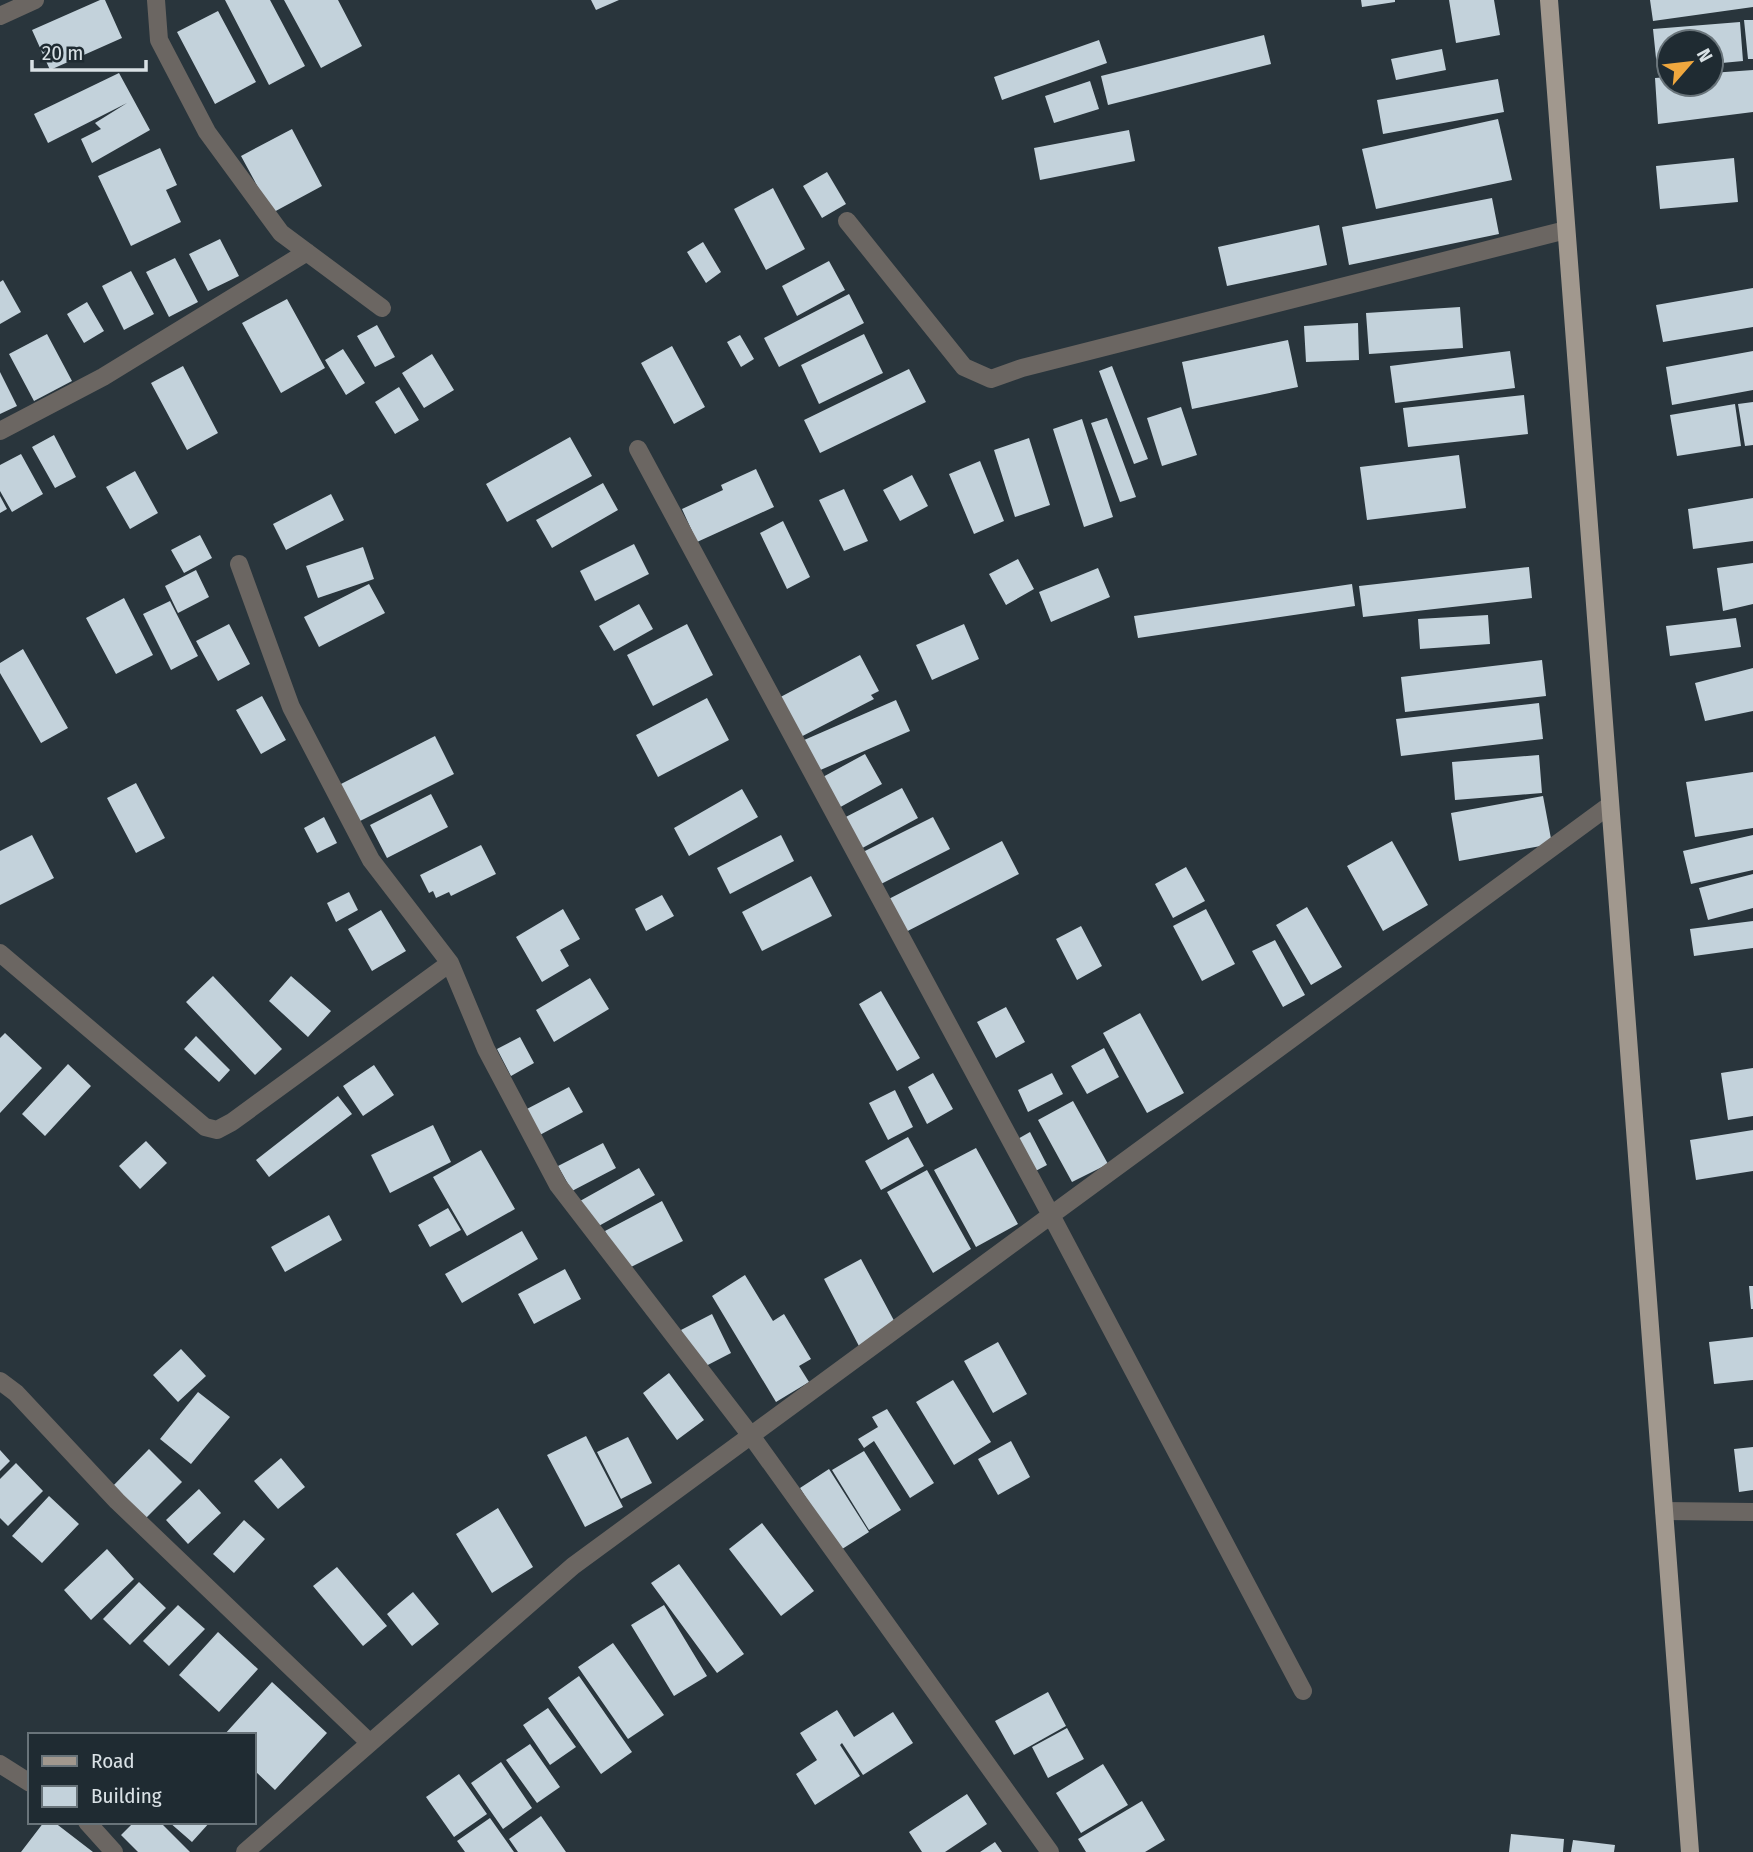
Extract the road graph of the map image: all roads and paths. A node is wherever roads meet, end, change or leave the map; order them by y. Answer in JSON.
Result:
{"nodes":[{"id":1,"x":35,"y":0,"type":"edge"},
{"id":2,"x":156,"y":0,"type":"edge"},
{"id":3,"x":1549,"y":0,"type":"edge"},
{"id":4,"x":0,"y":16,"type":"edge"},
{"id":5,"x":847,"y":221,"type":"dead end"},
{"id":6,"x":1566,"y":230,"type":"junction"},
{"id":7,"x":307,"y":252,"type":"junction"},
{"id":8,"x":382,"y":308,"type":"dead end"},
{"id":9,"x":0,"y":431,"type":"edge"},
{"id":10,"x":638,"y":449,"type":"dead end"},
{"id":11,"x":239,"y":564,"type":"dead end"},
{"id":12,"x":1610,"y":805,"type":"junction"},
{"id":13,"x":0,"y":953,"type":"edge"},
{"id":14,"x":450,"y":962,"type":"junction"},
{"id":15,"x":1052,"y":1217,"type":"junction"},
{"id":16,"x":0,"y":1381,"type":"edge"},
{"id":17,"x":752,"y":1437,"type":"junction"},
{"id":18,"x":1664,"y":1511,"type":"junction"},
{"id":19,"x":1753,"y":1512,"type":"edge"},
{"id":20,"x":1303,"y":1692,"type":"dead end"},
{"id":21,"x":369,"y":1743,"type":"junction"},
{"id":22,"x":0,"y":1764,"type":"edge"},
{"id":23,"x":28,"y":1782,"type":"edge"},
{"id":24,"x":89,"y":1824,"type":"edge"},
{"id":25,"x":114,"y":1852,"type":"edge"},
{"id":26,"x":244,"y":1852,"type":"edge"},
{"id":27,"x":1050,"y":1852,"type":"edge"},
{"id":28,"x":1690,"y":1852,"type":"edge"}],
"edges":[{"from":1,"to":4,"type":"street"},
{"from":2,"to":7,"type":"street"},
{"from":3,"to":6,"type":"main road"},
{"from":5,"to":6,"type":"street"},
{"from":6,"to":12,"type":"main road"},
{"from":7,"to":8,"type":"street"},
{"from":7,"to":9,"type":"street"},
{"from":10,"to":15,"type":"street"},
{"from":11,"to":14,"type":"street"},
{"from":12,"to":15,"type":"street"},
{"from":12,"to":18,"type":"main road"},
{"from":13,"to":14,"type":"street"},
{"from":14,"to":17,"type":"street"},
{"from":15,"to":17,"type":"street"},
{"from":15,"to":20,"type":"street"},
{"from":16,"to":21,"type":"street"},
{"from":17,"to":21,"type":"street"},
{"from":17,"to":27,"type":"street"},
{"from":18,"to":19,"type":"street"},
{"from":18,"to":28,"type":"main road"},
{"from":21,"to":26,"type":"street"},
{"from":22,"to":23,"type":"street"},
{"from":24,"to":25,"type":"street"}]}
